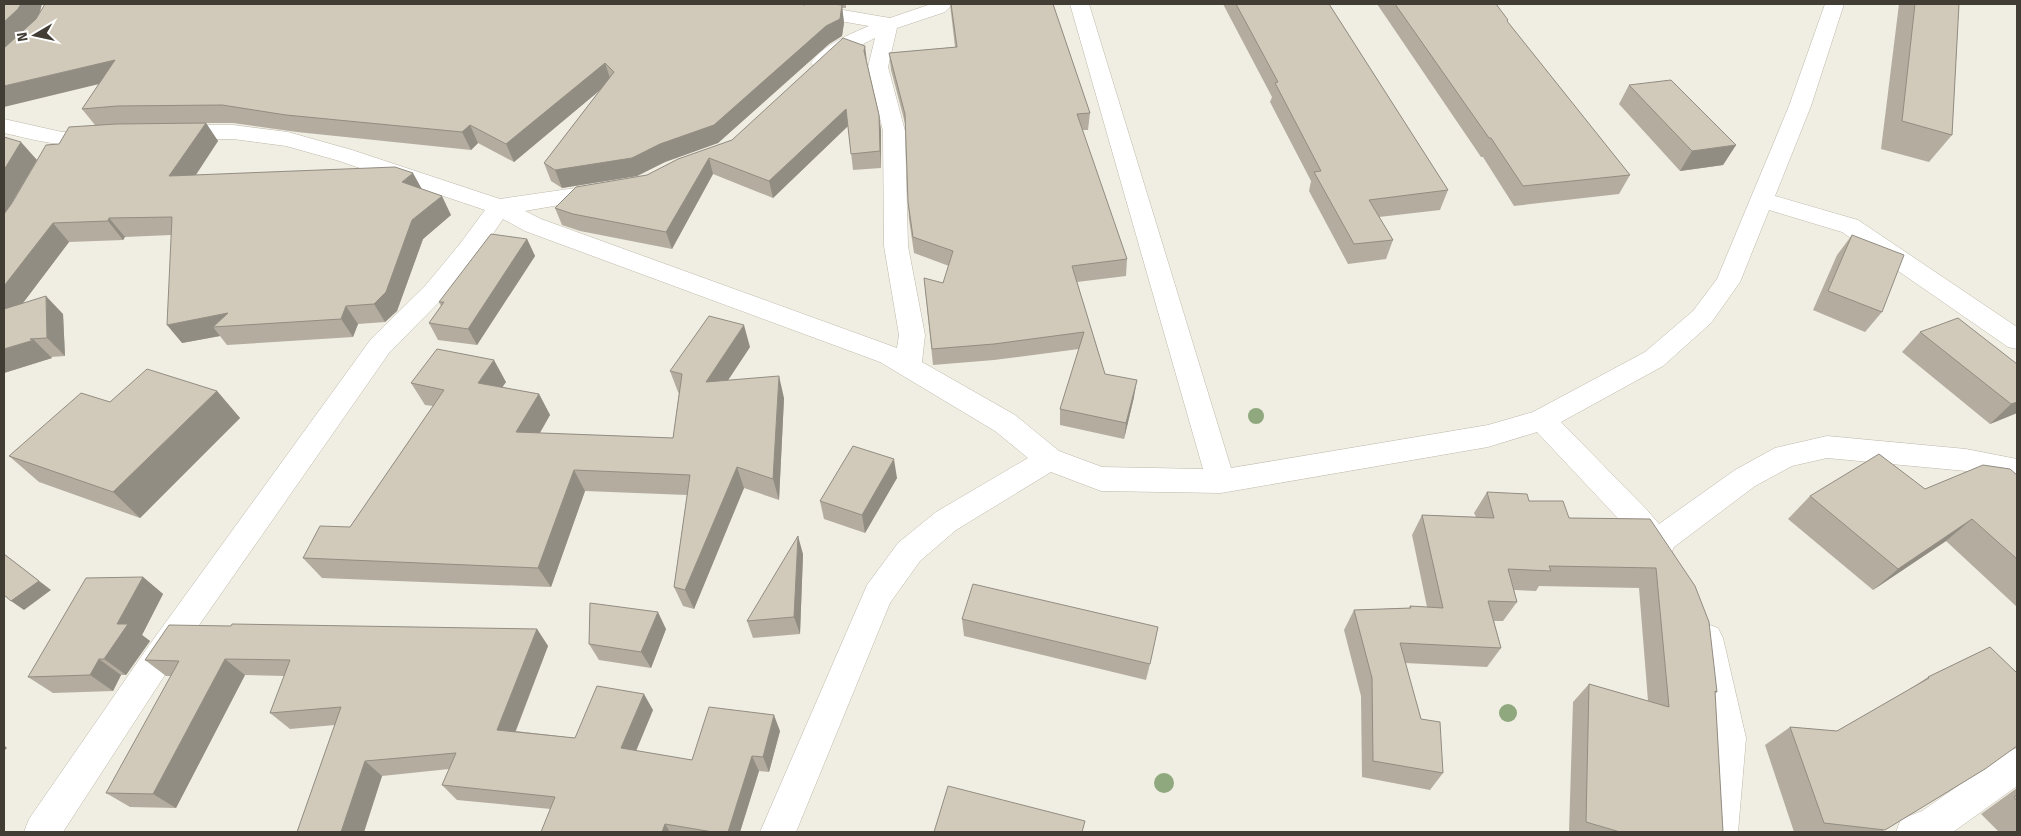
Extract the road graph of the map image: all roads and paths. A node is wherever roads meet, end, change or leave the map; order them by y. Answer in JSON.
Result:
{"nodes":[{"id":1,"x":775,"y":4,"type":"edge"},
{"id":2,"x":944,"y":4,"type":"edge"},
{"id":3,"x":1079,"y":4,"type":"edge"},
{"id":4,"x":1835,"y":4,"type":"edge"},
{"id":5,"x":888,"y":23,"type":"junction"},
{"id":6,"x":803,"y":79,"type":"edge"},
{"id":7,"x":4,"y":126,"type":"edge"},
{"id":8,"x":149,"y":133,"type":"edge"},
{"id":9,"x":120,"y":134,"type":"edge"},
{"id":10,"x":624,"y":188,"type":"edge"},
{"id":11,"x":1760,"y":200,"type":"junction"},
{"id":12,"x":499,"y":207,"type":"junction"},
{"id":13,"x":2017,"y":340,"type":"edge"},
{"id":14,"x":908,"y":367,"type":"junction"},
{"id":15,"x":1542,"y":420,"type":"junction"},
{"id":16,"x":1049,"y":459,"type":"junction"},
{"id":17,"x":2017,"y":471,"type":"edge"},
{"id":18,"x":1221,"y":481,"type":"junction"},
{"id":19,"x":1697,"y":608,"type":"edge"},
{"id":20,"x":2017,"y":766,"type":"edge"},
{"id":21,"x":42,"y":832,"type":"edge"},
{"id":22,"x":778,"y":832,"type":"edge"},
{"id":23,"x":1720,"y":832,"type":"edge"},
{"id":24,"x":1914,"y":832,"type":"edge"}],
"edges":[{"from":1,"to":5,"type":"street"},
{"from":2,"to":5,"type":"street"},
{"from":3,"to":18,"type":"street"},
{"from":4,"to":11,"type":"street"},
{"from":5,"to":6,"type":"street"},
{"from":5,"to":14,"type":"street"},
{"from":7,"to":9,"type":"street"},
{"from":8,"to":12,"type":"street"},
{"from":10,"to":12,"type":"street"},
{"from":11,"to":13,"type":"street"},
{"from":11,"to":15,"type":"street"},
{"from":12,"to":14,"type":"street"},
{"from":12,"to":21,"type":"street"},
{"from":14,"to":16,"type":"street"},
{"from":15,"to":17,"type":"street"},
{"from":15,"to":18,"type":"street"},
{"from":16,"to":18,"type":"street"},
{"from":16,"to":22,"type":"street"},
{"from":19,"to":23,"type":"street"},
{"from":20,"to":24,"type":"street"}]}
